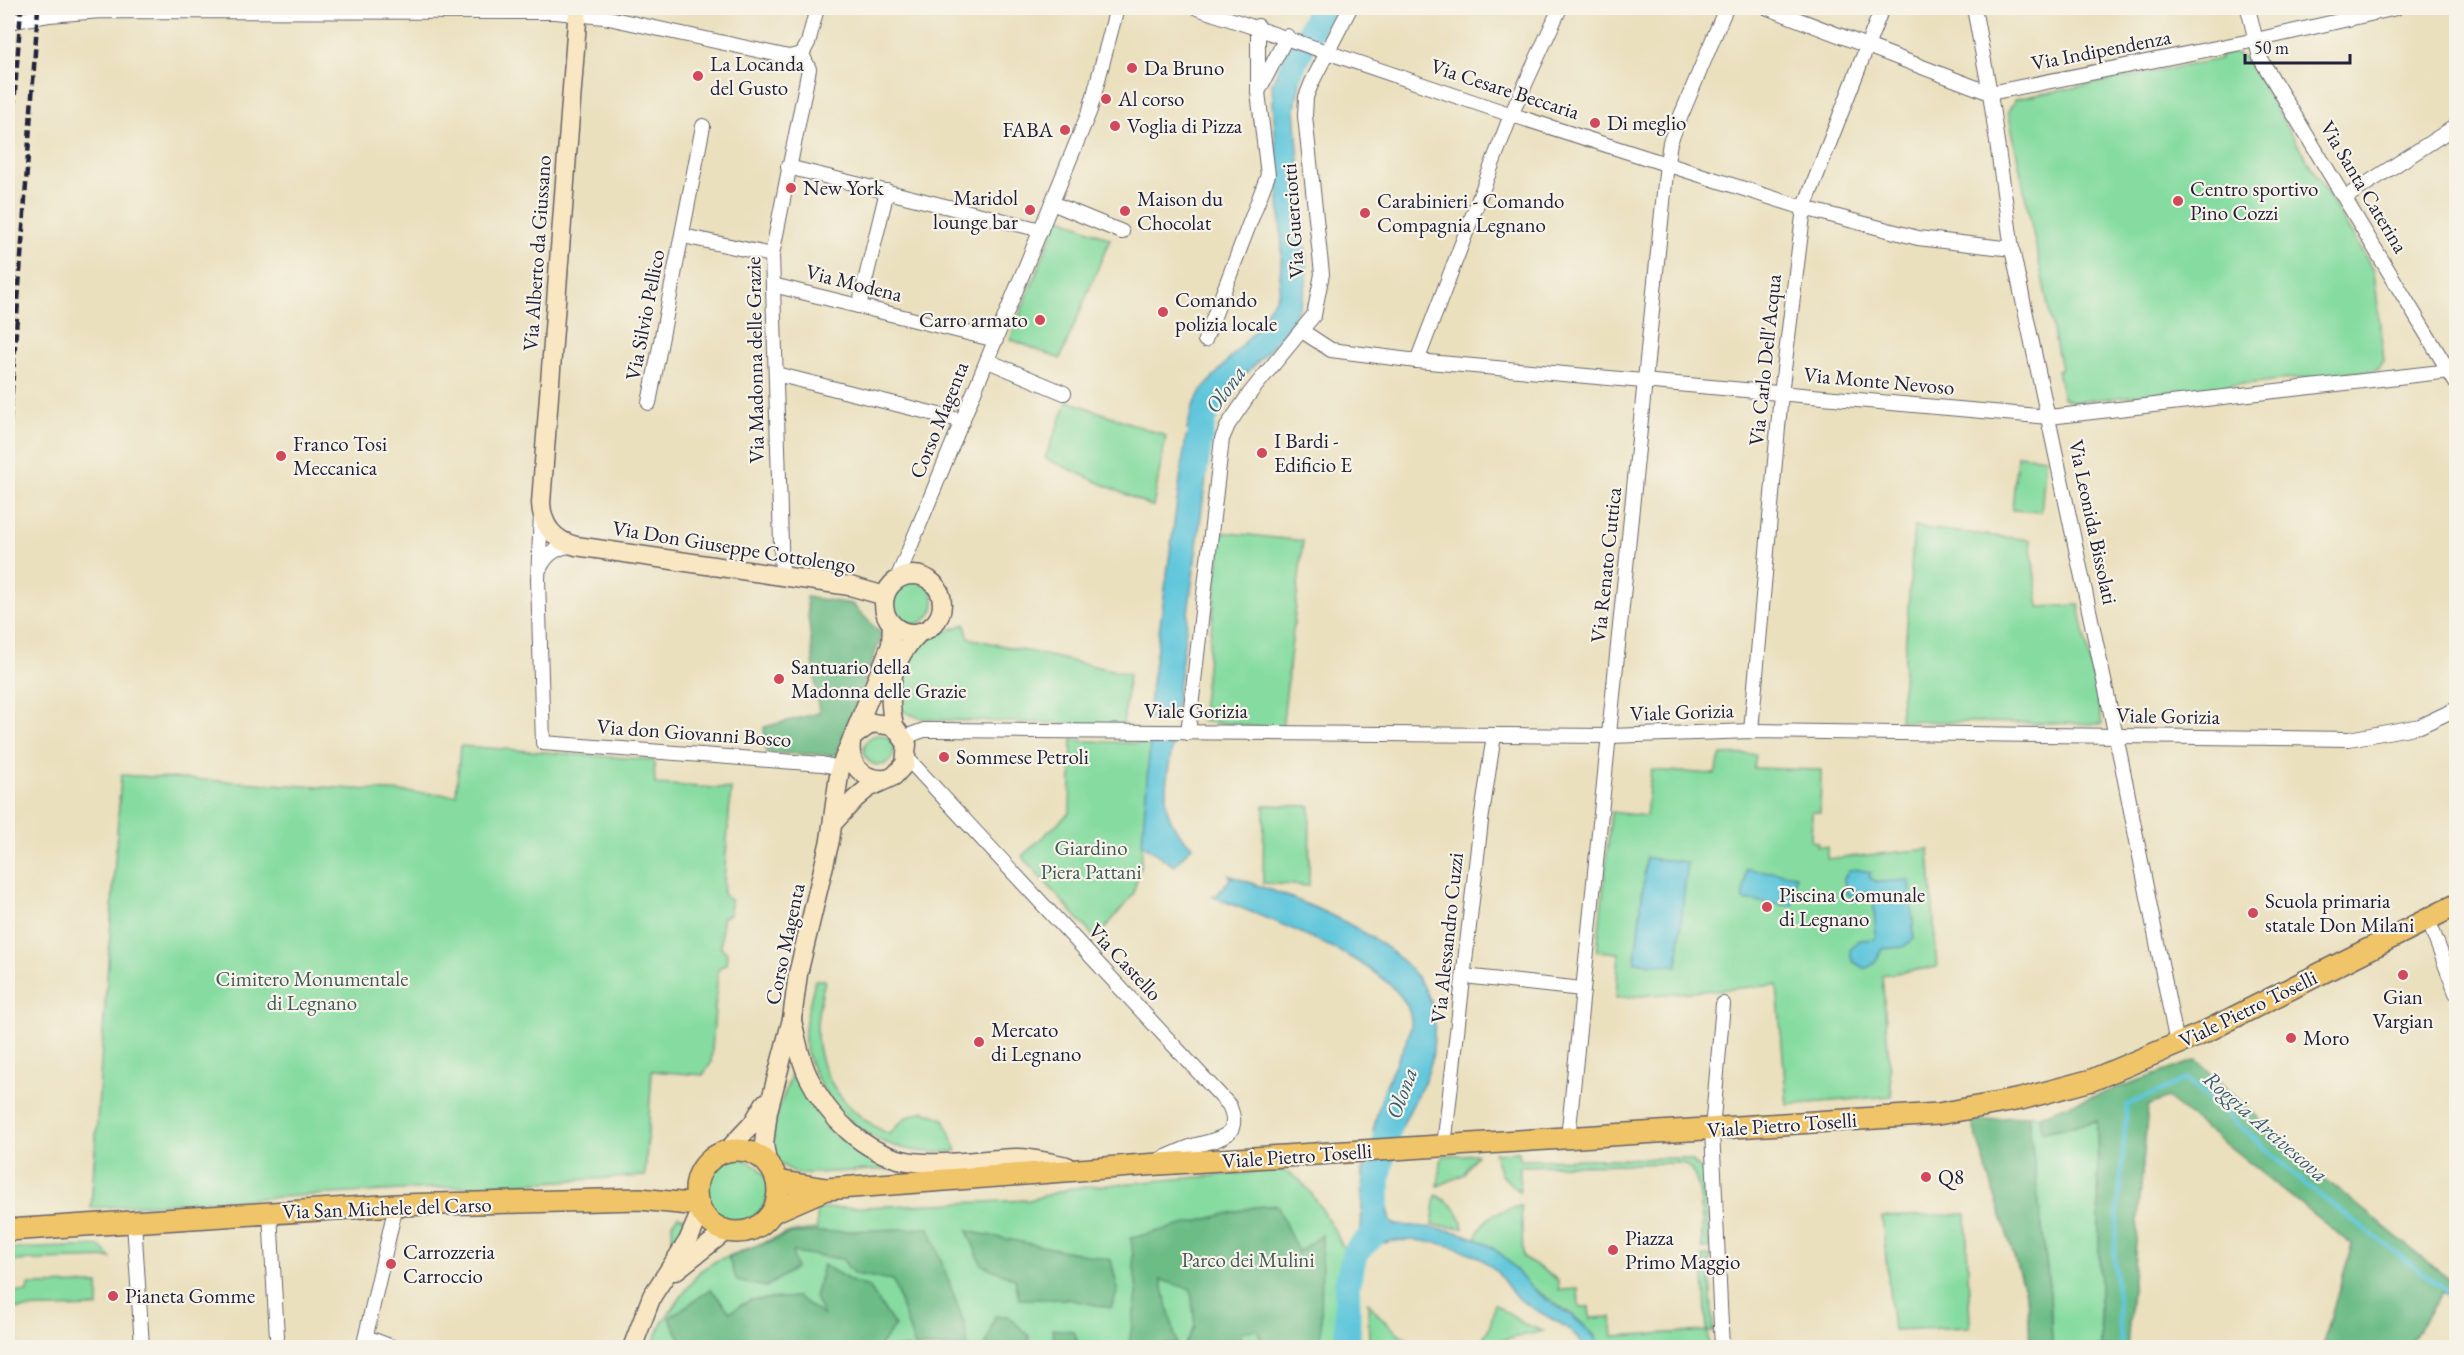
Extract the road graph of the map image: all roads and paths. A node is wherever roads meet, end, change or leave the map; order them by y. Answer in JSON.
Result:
{"nodes":[{"id":1,"x":817,"y":8,"type":"edge"},
{"id":2,"x":1117,"y":8,"type":"edge"},
{"id":3,"x":1197,"y":8,"type":"edge"},
{"id":4,"x":1350,"y":8,"type":"edge"},
{"id":5,"x":1560,"y":8,"type":"edge"},
{"id":6,"x":1726,"y":8,"type":"edge"},
{"id":7,"x":1768,"y":8,"type":"edge"},
{"id":8,"x":1882,"y":8,"type":"edge"},
{"id":9,"x":1974,"y":8,"type":"edge"},
{"id":10,"x":2248,"y":8,"type":"edge"},
{"id":11,"x":2396,"y":8,"type":"edge"},
{"id":12,"x":578,"y":10,"type":"edge"},
{"id":13,"x":8,"y":22,"type":"edge"},
{"id":14,"x":1258,"y":26,"type":"junction"},
{"id":15,"x":1290,"y":37,"type":"junction"},
{"id":16,"x":2256,"y":40,"type":"junction"},
{"id":17,"x":1867,"y":46,"type":"junction"},
{"id":18,"x":1324,"y":49,"type":"junction"},
{"id":19,"x":802,"y":54,"type":"junction"},
{"id":20,"x":1258,"y":92,"type":"junction"},
{"id":21,"x":1990,"y":93,"type":"junction"},
{"id":22,"x":1511,"y":115,"type":"junction"},
{"id":23,"x":703,"y":126,"type":"dead end"},
{"id":24,"x":2455,"y":130,"type":"edge"},
{"id":25,"x":1667,"y":162,"type":"junction"},
{"id":26,"x":788,"y":167,"type":"junction"},
{"id":27,"x":887,"y":191,"type":"junction"},
{"id":28,"x":2346,"y":197,"type":"junction"},
{"id":29,"x":1052,"y":202,"type":"junction"},
{"id":30,"x":1804,"y":208,"type":"junction"},
{"id":31,"x":1041,"y":230,"type":"junction"},
{"id":32,"x":1122,"y":232,"type":"dead end"},
{"id":33,"x":682,"y":236,"type":"junction"},
{"id":34,"x":2012,"y":249,"type":"junction"},
{"id":35,"x":772,"y":255,"type":"junction"},
{"id":36,"x":773,"y":285,"type":"junction"},
{"id":37,"x":859,"y":306,"type":"junction"},
{"id":38,"x":1302,"y":332,"type":"junction"},
{"id":39,"x":996,"y":340,"type":"junction"},
{"id":40,"x":1205,"y":340,"type":"dead end"},
{"id":41,"x":987,"y":361,"type":"junction"},
{"id":42,"x":1417,"y":361,"type":"junction"},
{"id":43,"x":776,"y":374,"type":"junction"},
{"id":44,"x":2454,"y":374,"type":"edge"},
{"id":45,"x":1645,"y":382,"type":"junction"},
{"id":46,"x":1064,"y":393,"type":"dead end"},
{"id":47,"x":1781,"y":394,"type":"junction"},
{"id":48,"x":649,"y":402,"type":"dead end"},
{"id":49,"x":2049,"y":417,"type":"junction"},
{"id":50,"x":963,"y":421,"type":"junction"},
{"id":51,"x":541,"y":503,"type":"junction"},
{"id":52,"x":576,"y":546,"type":"junction"},
{"id":53,"x":782,"y":576,"type":"junction"},
{"id":54,"x":538,"y":579,"type":"junction"},
{"id":55,"x":897,"y":579,"type":"junction"},
{"id":56,"x":885,"y":596,"type":"junction"},
{"id":57,"x":892,"y":624,"type":"junction"},
{"id":58,"x":920,"y":632,"type":"junction"},
{"id":59,"x":2457,"y":709,"type":"edge"},
{"id":60,"x":899,"y":731,"type":"junction"},
{"id":61,"x":1751,"y":731,"type":"junction"},
{"id":62,"x":1188,"y":733,"type":"junction"},
{"id":63,"x":1494,"y":735,"type":"junction"},
{"id":64,"x":1610,"y":736,"type":"junction"},
{"id":65,"x":2116,"y":737,"type":"junction"},
{"id":66,"x":853,"y":740,"type":"junction"},
{"id":67,"x":543,"y":743,"type":"joint"},
{"id":68,"x":907,"y":759,"type":"junction"},
{"id":69,"x":840,"y":768,"type":"junction"},
{"id":70,"x":886,"y":779,"type":"junction"},
{"id":71,"x":834,"y":822,"type":"junction"},
{"id":72,"x":2457,"y":905,"type":"edge"},
{"id":73,"x":2428,"y":919,"type":"junction"},
{"id":74,"x":1464,"y":976,"type":"junction"},
{"id":75,"x":1582,"y":989,"type":"junction"},
{"id":76,"x":2457,"y":993,"type":"edge"},
{"id":77,"x":1723,"y":1004,"type":"dead end"},
{"id":78,"x":792,"y":1019,"type":"junction"},
{"id":79,"x":2177,"y":1044,"type":"junction"},
{"id":80,"x":778,"y":1074,"type":"junction"},
{"id":81,"x":1712,"y":1130,"type":"junction"},
{"id":82,"x":1568,"y":1138,"type":"junction"},
{"id":83,"x":1444,"y":1146,"type":"junction"},
{"id":84,"x":727,"y":1151,"type":"junction"},
{"id":85,"x":767,"y":1162,"type":"junction"},
{"id":86,"x":1144,"y":1165,"type":"junction"},
{"id":87,"x":1095,"y":1170,"type":"junction"},
{"id":88,"x":698,"y":1180,"type":"junction"},
{"id":89,"x":777,"y":1181,"type":"junction"},
{"id":90,"x":826,"y":1189,"type":"junction"},
{"id":91,"x":640,"y":1199,"type":"junction"},
{"id":92,"x":396,"y":1205,"type":"junction"},
{"id":93,"x":700,"y":1208,"type":"junction"},
{"id":94,"x":773,"y":1212,"type":"junction"},
{"id":95,"x":270,"y":1213,"type":"junction"},
{"id":96,"x":134,"y":1222,"type":"junction"},
{"id":97,"x":8,"y":1230,"type":"edge"},
{"id":98,"x":726,"y":1231,"type":"junction"},
{"id":99,"x":662,"y":1281,"type":"junction"},
{"id":100,"x":277,"y":1337,"type":"dead end"},
{"id":101,"x":365,"y":1342,"type":"edge"},
{"id":102,"x":1722,"y":1346,"type":"edge"},
{"id":103,"x":125,"y":1347,"type":"edge"},
{"id":104,"x":395,"y":1347,"type":"edge"},
{"id":105,"x":632,"y":1347,"type":"edge"}],
"edges":[{"from":1,"to":19,"type":"street","name":"Via Madonna delle Grazie"},
{"from":2,"to":29,"type":"street","name":"Corso Magenta"},
{"from":3,"to":14,"type":"street","name":"Via Cesare Beccaria"},
{"from":4,"to":18,"type":"street","name":"Via Guerciotti"},
{"from":5,"to":22,"type":"street"},
{"from":6,"to":25,"type":"street","name":"Via Renato Cuttica"},
{"from":7,"to":17,"type":"street"},
{"from":8,"to":17,"type":"street","name":"Via Carlo Dell'Acqua"},
{"from":9,"to":21,"type":"street","name":"Via Leonida Bissolati"},
{"from":10,"to":16,"type":"street","name":"Via Santa Caterina"},
{"from":11,"to":16,"type":"street","name":"Via Indipendenza"},
{"from":12,"to":13,"type":"street"},
{"from":12,"to":19,"type":"street"},
{"from":12,"to":51,"type":"street","name":"Via Alberto da Giussano"},
{"from":14,"to":15,"type":"street","name":"Via Cesare Beccaria"},
{"from":14,"to":20,"type":"street"},
{"from":15,"to":18,"type":"street","name":"Via Cesare Beccaria"},
{"from":15,"to":20,"type":"street"},
{"from":16,"to":21,"type":"street","name":"Via Indipendenza"},
{"from":16,"to":28,"type":"street","name":"Via Santa Caterina"},
{"from":17,"to":21,"type":"street"},
{"from":17,"to":30,"type":"street","name":"Via Carlo Dell'Acqua"},
{"from":18,"to":22,"type":"street","name":"Via Cesare Beccaria"},
{"from":18,"to":38,"type":"street","name":"Via Guerciotti"},
{"from":19,"to":26,"type":"street","name":"Via Madonna delle Grazie"},
{"from":20,"to":40,"type":"street"},
{"from":21,"to":34,"type":"street","name":"Via Leonida Bissolati"},
{"from":22,"to":25,"type":"street","name":"Via Cesare Beccaria"},
{"from":22,"to":42,"type":"street"},
{"from":23,"to":33,"type":"street","name":"Via Silvio Pellico"},
{"from":24,"to":28,"type":"street"},
{"from":25,"to":30,"type":"street","name":"Via Cesare Beccaria"},
{"from":25,"to":45,"type":"street","name":"Via Renato Cuttica"},
{"from":26,"to":27,"type":"street"},
{"from":26,"to":35,"type":"street","name":"Via Madonna delle Grazie"},
{"from":27,"to":31,"type":"street"},
{"from":27,"to":37,"type":"street"},
{"from":28,"to":44,"type":"street","name":"Via Santa Caterina"},
{"from":29,"to":31,"type":"street","name":"Corso Magenta"},
{"from":29,"to":32,"type":"street"},
{"from":30,"to":34,"type":"street","name":"Via Cesare Beccaria"},
{"from":30,"to":47,"type":"street","name":"Via Carlo Dell'Acqua"},
{"from":31,"to":39,"type":"street","name":"Corso Magenta"},
{"from":33,"to":35,"type":"street","name":"Via Silvio Pellico"},
{"from":33,"to":48,"type":"street","name":"Via Silvio Pellico"},
{"from":34,"to":49,"type":"street","name":"Via Leonida Bissolati"},
{"from":35,"to":36,"type":"street","name":"Via Madonna delle Grazie"},
{"from":36,"to":37,"type":"street","name":"Via Modena"},
{"from":36,"to":43,"type":"street","name":"Via Madonna delle Grazie"},
{"from":37,"to":39,"type":"street","name":"Via Modena"},
{"from":38,"to":42,"type":"street","name":"Via Monte Nevoso"},
{"from":38,"to":62,"type":"street","name":"Via Guerciotti"},
{"from":39,"to":41,"type":"street","name":"Corso Magenta"},
{"from":41,"to":46,"type":"street"},
{"from":41,"to":50,"type":"street","name":"Corso Magenta"},
{"from":42,"to":45,"type":"street","name":"Via Monte Nevoso"},
{"from":43,"to":50,"type":"street"},
{"from":43,"to":53,"type":"street","name":"Via Madonna delle Grazie"},
{"from":44,"to":49,"type":"street","name":"Via Monte Nevoso"},
{"from":45,"to":47,"type":"street","name":"Via Monte Nevoso"},
{"from":45,"to":64,"type":"street","name":"Via Renato Cuttica"},
{"from":47,"to":49,"type":"street","name":"Via Monte Nevoso"},
{"from":47,"to":61,"type":"street","name":"Via Carlo Dell'Acqua"},
{"from":49,"to":65,"type":"street","name":"Via Leonida Bissolati"},
{"from":50,"to":55,"type":"street","name":"Corso Magenta"},
{"from":51,"to":52,"type":"street","name":"Via Alberto da Giussano"},
{"from":51,"to":54,"type":"street","name":"Via Alberto da Giussano"},
{"from":52,"to":53,"type":"street","name":"Via Don Giuseppe Cottolengo"},
{"from":52,"to":54,"type":"street","name":"Via Alberto da Giussano"},
{"from":53,"to":56,"type":"street","name":"Via Don Giuseppe Cottolengo"},
{"from":54,"to":67,"type":"street","name":"Via Alberto da Giussano"},
{"from":55,"to":56,"type":"street","name":"Corso Magenta"},
{"from":55,"to":58,"type":"street"},
{"from":56,"to":57,"type":"street","name":"Corso Magenta"},
{"from":57,"to":58,"type":"street"},
{"from":57,"to":66,"type":"street","name":"Corso Magenta"},
{"from":58,"to":60,"type":"street"},
{"from":59,"to":65,"type":"street","name":"Viale Gorizia"},
{"from":60,"to":62,"type":"street","name":"Viale Gorizia"},
{"from":60,"to":66,"type":"street"},
{"from":60,"to":68,"type":"street"},
{"from":61,"to":64,"type":"street","name":"Viale Gorizia"},
{"from":61,"to":65,"type":"street","name":"Viale Gorizia"},
{"from":62,"to":63,"type":"street","name":"Viale Gorizia"},
{"from":63,"to":64,"type":"street","name":"Viale Gorizia"},
{"from":63,"to":74,"type":"street","name":"Via Alessandro Cuzzi"},
{"from":64,"to":75,"type":"street","name":"Via Renato Cuttica"},
{"from":65,"to":79,"type":"street","name":"Via Leonida Bissolati"},
{"from":66,"to":69,"type":"street","name":"Corso Magenta"},
{"from":66,"to":70,"type":"street"},
{"from":67,"to":69,"type":"street","name":"Via don Giovanni Bosco"},
{"from":68,"to":70,"type":"street"},
{"from":68,"to":86,"type":"street","name":"Via Castello"},
{"from":69,"to":71,"type":"street","name":"Corso Magenta"},
{"from":70,"to":71,"type":"street"},
{"from":71,"to":78,"type":"street","name":"Corso Magenta"},
{"from":72,"to":73,"type":"main road","name":"Viale Pietro Toselli"},
{"from":73,"to":76,"type":"street"},
{"from":73,"to":79,"type":"main road","name":"Viale Pietro Toselli"},
{"from":74,"to":75,"type":"street"},
{"from":74,"to":83,"type":"street","name":"Via Alessandro Cuzzi"},
{"from":75,"to":82,"type":"street","name":"Via Renato Cuttica"},
{"from":77,"to":81,"type":"street"},
{"from":78,"to":80,"type":"street","name":"Corso Magenta"},
{"from":78,"to":87,"type":"street","name":"Viale Pietro Toselli"},
{"from":79,"to":81,"type":"main road","name":"Viale Pietro Toselli"},
{"from":80,"to":84,"type":"street","name":"Corso Magenta"},
{"from":80,"to":85,"type":"street","name":"Corso Magenta"},
{"from":81,"to":82,"type":"main road","name":"Viale Pietro Toselli"},
{"from":81,"to":102,"type":"street"},
{"from":82,"to":83,"type":"main road","name":"Viale Pietro Toselli"},
{"from":83,"to":86,"type":"main road","name":"Viale Pietro Toselli"},
{"from":84,"to":85,"type":"main road"},
{"from":84,"to":88,"type":"main road"},
{"from":85,"to":89,"type":"main road"},
{"from":86,"to":87,"type":"main road","name":"Viale Pietro Toselli"},
{"from":87,"to":90,"type":"main road","name":"Viale Pietro Toselli"},
{"from":88,"to":91,"type":"main road","name":"Via San Michele del Carso"},
{"from":88,"to":93,"type":"main road"},
{"from":89,"to":90,"type":"main road","name":"Viale Pietro Toselli"},
{"from":89,"to":94,"type":"main road"},
{"from":90,"to":94,"type":"main road","name":"Viale Pietro Toselli"},
{"from":91,"to":92,"type":"main road","name":"Via San Michele del Carso"},
{"from":91,"to":93,"type":"main road","name":"Via San Michele del Carso"},
{"from":92,"to":95,"type":"main road","name":"Via San Michele del Carso"},
{"from":92,"to":101,"type":"street"},
{"from":93,"to":98,"type":"main road"},
{"from":93,"to":99,"type":"street"},
{"from":94,"to":98,"type":"main road"},
{"from":95,"to":96,"type":"main road","name":"Via San Michele del Carso"},
{"from":95,"to":100,"type":"street"},
{"from":96,"to":97,"type":"main road","name":"Via San Michele del Carso"},
{"from":96,"to":103,"type":"street"},
{"from":98,"to":99,"type":"street"},
{"from":99,"to":105,"type":"street"},
{"from":101,"to":104,"type":"street"}]}
